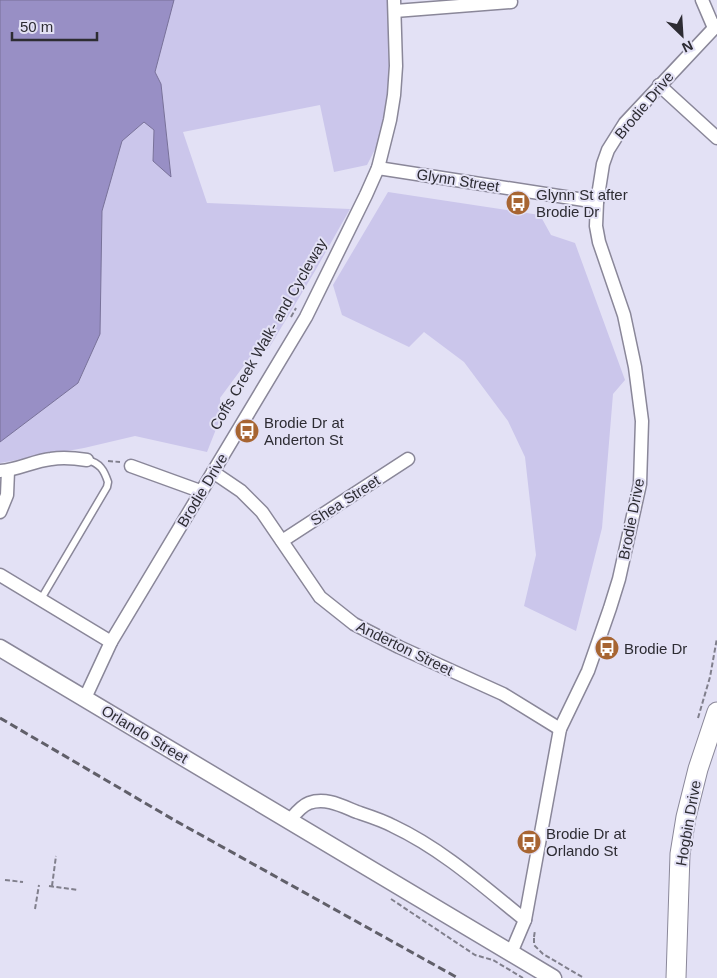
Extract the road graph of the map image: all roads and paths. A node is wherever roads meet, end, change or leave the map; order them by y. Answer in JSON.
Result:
{"nodes":[{"id":1,"x":702,"y":0,"type":"edge"},
{"id":2,"x":511,"y":2,"type":"dead end"},
{"id":3,"x":394,"y":6,"type":"edge"},
{"id":4,"x":716,"y":26,"type":"edge"},
{"id":5,"x":659,"y":85,"type":"junction"},
{"id":6,"x":717,"y":138,"type":"edge"},
{"id":7,"x":378,"y":168,"type":"junction"},
{"id":8,"x":596,"y":202,"type":"junction"},
{"id":9,"x":299,"y":303,"type":"dead end"},
{"id":10,"x":289,"y":320,"type":"dead end"},
{"id":11,"x":408,"y":458,"type":"dead end"},
{"id":12,"x":87,"y":460,"type":"joint"},
{"id":13,"x":104,"y":461,"type":"dead end"},
{"id":14,"x":128,"y":465,"type":"joint"},
{"id":15,"x":4,"y":471,"type":"edge"},
{"id":16,"x":213,"y":472,"type":"junction"},
{"id":17,"x":200,"y":491,"type":"junction"},
{"id":18,"x":0,"y":512,"type":"edge"},
{"id":19,"x":282,"y":541,"type":"junction"},
{"id":20,"x":0,"y":575,"type":"edge"},
{"id":21,"x":41,"y":599,"type":"junction"},
{"id":22,"x":111,"y":642,"type":"junction"},
{"id":23,"x":0,"y":648,"type":"edge"},
{"id":24,"x":85,"y":698,"type":"junction"},
{"id":25,"x":717,"y":712,"type":"edge"},
{"id":26,"x":560,"y":729,"type":"junction"},
{"id":27,"x":290,"y":820,"type":"junction"},
{"id":28,"x":56,"y":856,"type":"dead end"},
{"id":29,"x":5,"y":880,"type":"dead end"},
{"id":30,"x":23,"y":882,"type":"dead end"},
{"id":31,"x":39,"y":885,"type":"dead end"},
{"id":32,"x":78,"y":890,"type":"dead end"},
{"id":33,"x":35,"y":909,"type":"dead end"},
{"id":34,"x":524,"y":920,"type":"junction"},
{"id":35,"x":535,"y":930,"type":"dead end"},
{"id":36,"x":530,"y":938,"type":"dead end"},
{"id":37,"x":534,"y":938,"type":"junction"},
{"id":38,"x":510,"y":953,"type":"junction"},
{"id":39,"x":674,"y":974,"type":"edge"},
{"id":40,"x":553,"y":978,"type":"edge"},
{"id":41,"x":584,"y":978,"type":"edge"}],
"edges":[{"from":1,"to":4,"type":"street"},
{"from":2,"to":3,"type":"street"},
{"from":3,"to":7,"type":"street","name":"Brodie Drive"},
{"from":4,"to":5,"type":"street","name":"Brodie Drive"},
{"from":5,"to":6,"type":"street"},
{"from":5,"to":8,"type":"street","name":"Brodie Drive"},
{"from":7,"to":8,"type":"street","name":"Glynn Street"},
{"from":7,"to":16,"type":"street","name":"Brodie Drive"},
{"from":8,"to":26,"type":"street","name":"Brodie Drive"},
{"from":9,"to":10,"type":"path","name":"Coffs Creek Walk- and Cycleway"},
{"from":11,"to":19,"type":"street","name":"Shea Street"},
{"from":12,"to":15,"type":"street"},
{"from":12,"to":21,"type":"lane"},
{"from":13,"to":14,"type":"path"},
{"from":14,"to":17,"type":"street"},
{"from":15,"to":18,"type":"street"},
{"from":16,"to":17,"type":"street","name":"Brodie Drive"},
{"from":16,"to":19,"type":"street","name":"Anderton Street"},
{"from":17,"to":22,"type":"street","name":"Brodie Drive"},
{"from":19,"to":26,"type":"street","name":"Anderton Street"},
{"from":20,"to":21,"type":"street"},
{"from":21,"to":22,"type":"street"},
{"from":22,"to":24,"type":"street","name":"Brodie Drive"},
{"from":23,"to":24,"type":"street","name":"Orlando Street"},
{"from":24,"to":27,"type":"street","name":"Orlando Street"},
{"from":25,"to":39,"type":"main road","name":"Hogbin Drive"},
{"from":26,"to":34,"type":"street","name":"Brodie Drive"},
{"from":27,"to":34,"type":"street"},
{"from":27,"to":38,"type":"street","name":"Orlando Street"},
{"from":28,"to":32,"type":"path"},
{"from":29,"to":30,"type":"path"},
{"from":31,"to":33,"type":"path"},
{"from":34,"to":38,"type":"street","name":"Brodie Drive"},
{"from":35,"to":37,"type":"path"},
{"from":36,"to":37,"type":"path"},
{"from":37,"to":41,"type":"path"},
{"from":38,"to":40,"type":"street","name":"Orlando Street"}]}
